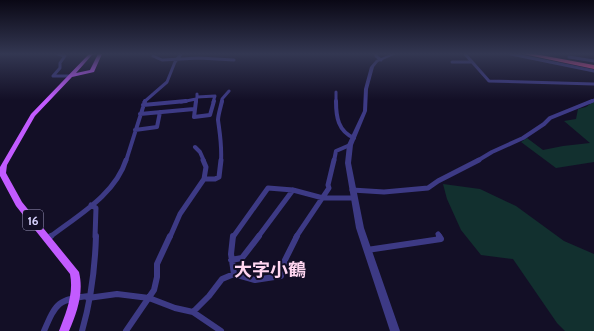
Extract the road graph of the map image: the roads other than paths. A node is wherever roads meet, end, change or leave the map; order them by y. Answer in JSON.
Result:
{"nodes":[{"id":1,"x":59,"y":69,"type":"edge"},
{"id":2,"x":76,"y":69,"type":"edge"},
{"id":3,"x":90,"y":69,"type":"edge"},
{"id":4,"x":93,"y":69,"type":"edge"},
{"id":5,"x":173,"y":69,"type":"edge"},
{"id":6,"x":371,"y":69,"type":"edge"},
{"id":7,"x":479,"y":69,"type":"edge"},
{"id":8,"x":89,"y":73,"type":"junction"},
{"id":9,"x":70,"y":76,"type":"junction"},
{"id":10,"x":594,"y":84,"type":"edge"},
{"id":11,"x":229,"y":91,"type":"dead end"},
{"id":12,"x":336,"y":92,"type":"dead end"},
{"id":13,"x":196,"y":97,"type":"junction"},
{"id":14,"x":594,"y":100,"type":"edge"},
{"id":15,"x":143,"y":105,"type":"junction"},
{"id":16,"x":194,"y":108,"type":"junction"},
{"id":17,"x":160,"y":112,"type":"junction"},
{"id":18,"x":140,"y":114,"type":"junction"},
{"id":19,"x":135,"y":130,"type":"junction"},
{"id":20,"x":354,"y":138,"type":"junction"},
{"id":21,"x":350,"y":145,"type":"junction"},
{"id":22,"x":195,"y":147,"type":"dead end"},
{"id":23,"x":204,"y":179,"type":"junction"},
{"id":24,"x":293,"y":190,"type":"junction"},
{"id":25,"x":352,"y":190,"type":"junction"},
{"id":26,"x":323,"y":198,"type":"junction"},
{"id":27,"x":354,"y":198,"type":"junction"},
{"id":28,"x":91,"y":205,"type":"junction"},
{"id":29,"x":438,"y":234,"type":"dead end"},
{"id":30,"x":48,"y":238,"type":"junction"},
{"id":31,"x":367,"y":250,"type":"junction"},
{"id":32,"x":231,"y":260,"type":"junction"},
{"id":33,"x":234,"y":274,"type":"junction"},
{"id":34,"x":74,"y":297,"type":"junction"},
{"id":35,"x":88,"y":297,"type":"junction"},
{"id":36,"x":149,"y":298,"type":"junction"},
{"id":37,"x":193,"y":312,"type":"junction"},
{"id":38,"x":44,"y":331,"type":"edge"},
{"id":39,"x":64,"y":331,"type":"edge"},
{"id":40,"x":82,"y":331,"type":"edge"},
{"id":41,"x":126,"y":331,"type":"edge"},
{"id":42,"x":221,"y":331,"type":"edge"},
{"id":43,"x":395,"y":331,"type":"edge"}],
"edges":[{"from":1,"to":9,"type":"street"},
{"from":2,"to":9,"type":"main road","number":"16"},
{"from":3,"to":8,"type":"main road","number":"16"},
{"from":4,"to":8,"type":"main road"},
{"from":5,"to":15,"type":"street"},
{"from":6,"to":20,"type":"street"},
{"from":7,"to":10,"type":"street"},
{"from":8,"to":9,"type":"main road"},
{"from":9,"to":30,"type":"main road","number":"16"},
{"from":11,"to":23,"type":"street"},
{"from":12,"to":20,"type":"street"},
{"from":13,"to":15,"type":"street"},
{"from":13,"to":16,"type":"street"},
{"from":13,"to":16,"type":"street"},
{"from":14,"to":25,"type":"street"},
{"from":15,"to":18,"type":"street"},
{"from":16,"to":17,"type":"street"},
{"from":17,"to":18,"type":"street"},
{"from":17,"to":19,"type":"street"},
{"from":18,"to":19,"type":"street"},
{"from":19,"to":28,"type":"street"},
{"from":20,"to":21,"type":"street"},
{"from":21,"to":25,"type":"street"},
{"from":21,"to":26,"type":"street"},
{"from":22,"to":23,"type":"street"},
{"from":23,"to":36,"type":"street"},
{"from":24,"to":26,"type":"street"},
{"from":24,"to":32,"type":"street"},
{"from":24,"to":32,"type":"street"},
{"from":25,"to":27,"type":"street"},
{"from":26,"to":27,"type":"street"},
{"from":26,"to":33,"type":"street"},
{"from":27,"to":31,"type":"street"},
{"from":28,"to":30,"type":"street"},
{"from":28,"to":35,"type":"street"},
{"from":29,"to":31,"type":"street"},
{"from":30,"to":34,"type":"main road","number":"16"},
{"from":31,"to":43,"type":"street"},
{"from":32,"to":33,"type":"street"},
{"from":33,"to":37,"type":"street"},
{"from":34,"to":35,"type":"street"},
{"from":34,"to":38,"type":"street"},
{"from":34,"to":39,"type":"main road","number":"16"},
{"from":35,"to":36,"type":"street"},
{"from":35,"to":40,"type":"street"},
{"from":36,"to":37,"type":"street"},
{"from":36,"to":41,"type":"street"},
{"from":37,"to":42,"type":"street"}]}
